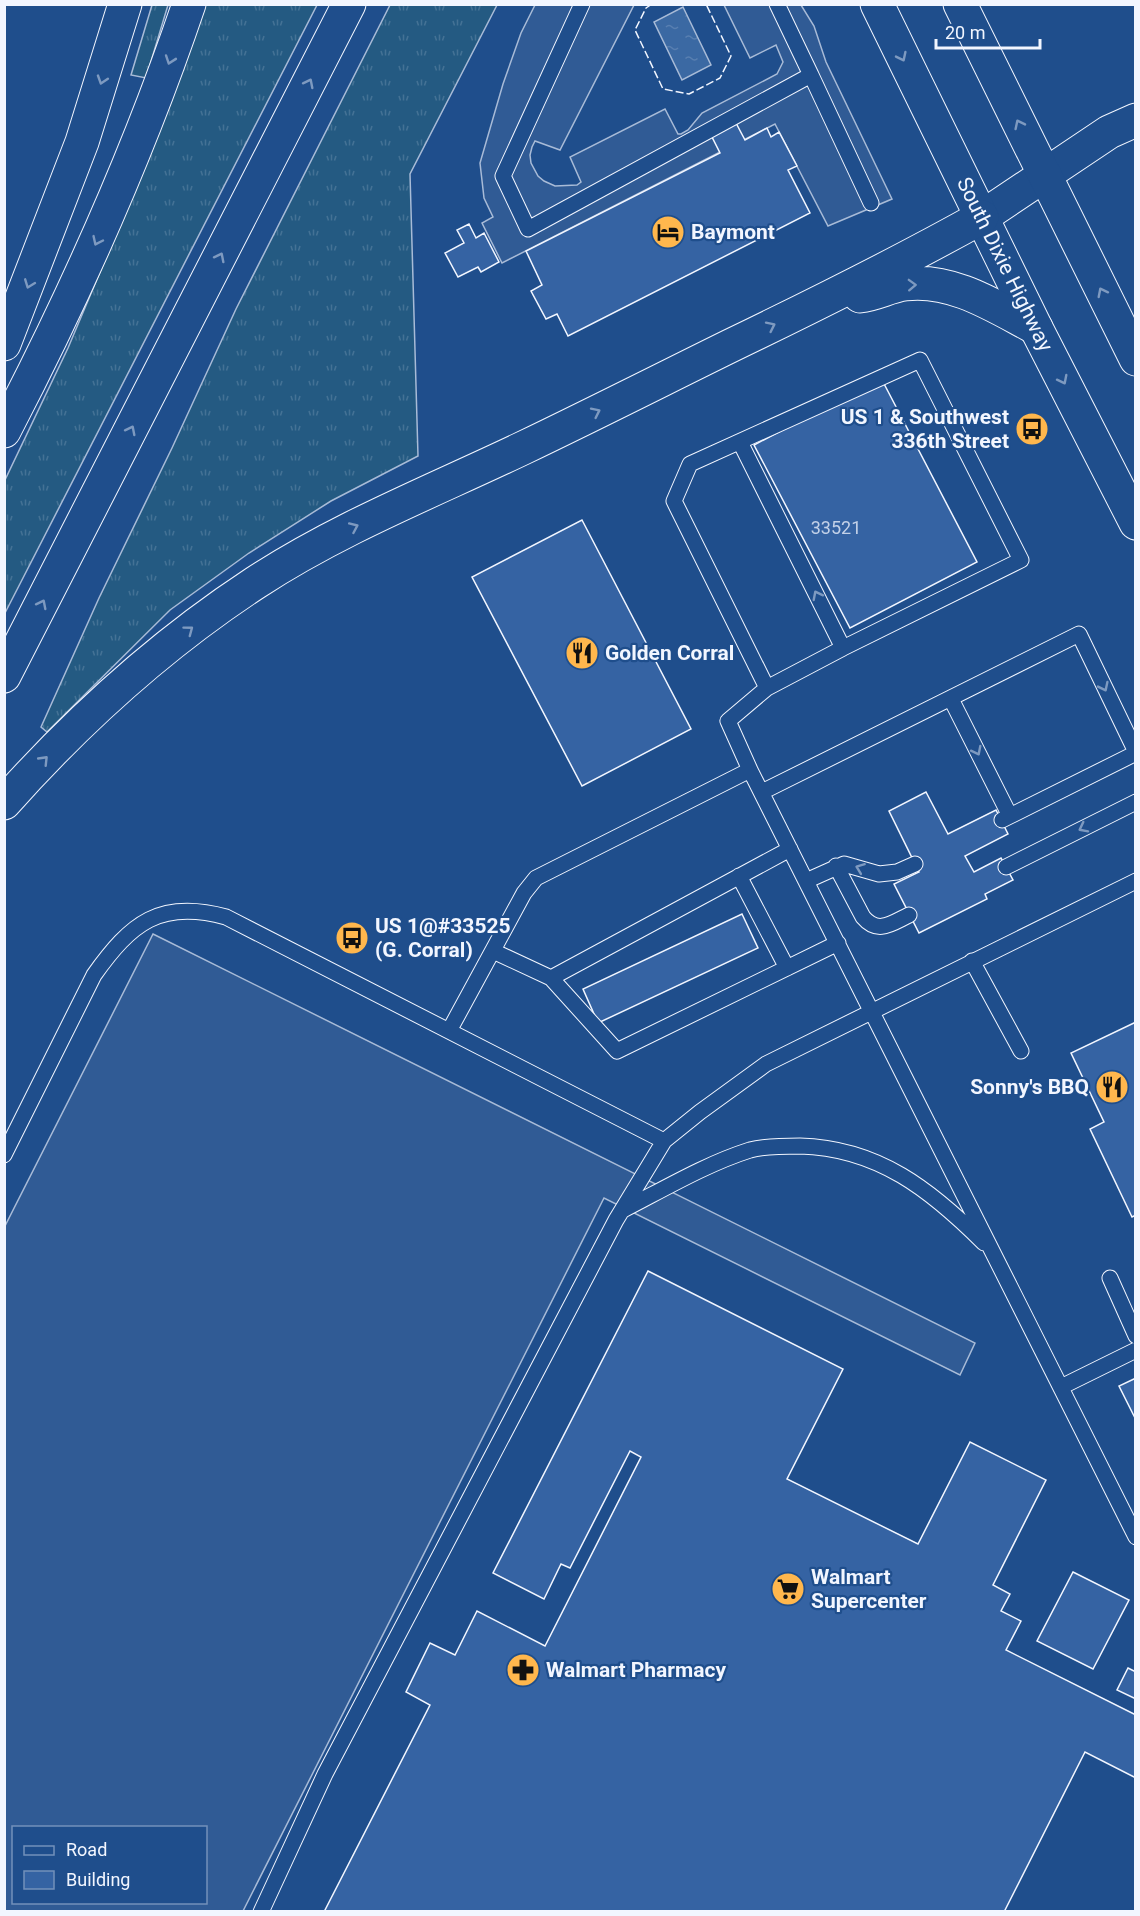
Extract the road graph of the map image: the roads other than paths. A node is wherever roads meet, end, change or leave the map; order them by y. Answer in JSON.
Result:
{"nodes":[{"id":1,"x":125,"y":4,"type":"edge"},
{"id":2,"x":189,"y":4,"type":"edge"},
{"id":3,"x":349,"y":4,"type":"edge"},
{"id":4,"x":582,"y":4,"type":"edge"},
{"id":5,"x":777,"y":4,"type":"edge"},
{"id":6,"x":877,"y":4,"type":"edge"},
{"id":7,"x":960,"y":4,"type":"edge"},
{"id":8,"x":811,"y":75,"type":"junction"},
{"id":9,"x":1136,"y":120,"type":"edge"},
{"id":10,"x":1044,"y":177,"type":"junction"},
{"id":11,"x":871,"y":203,"type":"dead end"},
{"id":12,"x":982,"y":217,"type":"junction"},
{"id":13,"x":814,"y":305,"type":"junction"},
{"id":14,"x":1036,"y":328,"type":"junction"},
{"id":15,"x":4,"y":344,"type":"edge"},
{"id":16,"x":1136,"y":358,"type":"edge"},
{"id":17,"x":4,"y":431,"type":"edge"},
{"id":18,"x":740,"y":442,"type":"junction"},
{"id":19,"x":1136,"y":523,"type":"edge"},
{"id":20,"x":843,"y":648,"type":"junction"},
{"id":21,"x":4,"y":676,"type":"edge"},
{"id":22,"x":767,"y":688,"type":"junction"},
{"id":23,"x":951,"y":699,"type":"junction"},
{"id":24,"x":1136,"y":753,"type":"edge"},
{"id":25,"x":750,"y":770,"type":"junction"},
{"id":26,"x":762,"y":792,"type":"junction"},
{"id":27,"x":1136,"y":802,"type":"edge"},
{"id":28,"x":4,"y":803,"type":"edge"},
{"id":29,"x":790,"y":849,"type":"junction"},
{"id":30,"x":915,"y":864,"type":"dead end"},
{"id":31,"x":836,"y":866,"type":"junction"},
{"id":32,"x":1006,"y":867,"type":"dead end"},
{"id":33,"x":739,"y":876,"type":"junction"},
{"id":34,"x":806,"y":881,"type":"junction"},
{"id":35,"x":1136,"y":881,"type":"edge"},
{"id":36,"x":909,"y":915,"type":"dead end"},
{"id":37,"x":838,"y":943,"type":"junction"},
{"id":38,"x":493,"y":951,"type":"junction"},
{"id":39,"x":972,"y":961,"type":"junction"},
{"id":40,"x":787,"y":968,"type":"junction"},
{"id":41,"x":551,"y":978,"type":"junction"},
{"id":42,"x":873,"y":1011,"type":"junction"},
{"id":43,"x":449,"y":1031,"type":"junction"},
{"id":44,"x":1021,"y":1052,"type":"dead end"},
{"id":45,"x":664,"y":1141,"type":"junction"},
{"id":46,"x":4,"y":1155,"type":"edge"},
{"id":47,"x":623,"y":1210,"type":"junction"},
{"id":48,"x":993,"y":1253,"type":"junction"},
{"id":49,"x":1110,"y":1278,"type":"dead end"},
{"id":50,"x":1136,"y":1336,"type":"edge"},
{"id":51,"x":1136,"y":1350,"type":"edge"},
{"id":52,"x":1060,"y":1387,"type":"junction"},
{"id":53,"x":1136,"y":1537,"type":"edge"},
{"id":54,"x":261,"y":1911,"type":"edge"}],
"edges":[{"from":1,"to":15,"type":"main road","one_way":true},
{"from":2,"to":17,"type":"main road","one_way":true},
{"from":21,"to":3,"type":"main road","one_way":true},
{"from":4,"to":8,"type":"lane"},
{"from":5,"to":8,"type":"lane"},
{"from":6,"to":12,"type":"main road","name":"South Dixie Highway","one_way":true},
{"from":10,"to":7,"type":"main road","one_way":true},
{"from":8,"to":11,"type":"lane"},
{"from":9,"to":10,"type":"main road"},
{"from":10,"to":12,"type":"main road"},
{"from":16,"to":10,"type":"main road","one_way":true},
{"from":12,"to":13,"type":"main road"},
{"from":12,"to":14,"type":"main road","name":"South Dixie Highway"},
{"from":13,"to":14,"type":"main road","one_way":true},
{"from":28,"to":13,"type":"main road","one_way":true},
{"from":14,"to":19,"type":"main road","name":"South Dixie Highway","one_way":true},
{"from":20,"to":18,"type":"lane","one_way":true},
{"from":18,"to":20,"type":"lane"},
{"from":18,"to":22,"type":"lane"},
{"from":20,"to":22,"type":"lane"},
{"from":22,"to":25,"type":"lane"},
{"from":23,"to":24,"type":"lane","one_way":true},
{"from":23,"to":24,"type":"lane","one_way":true},
{"from":23,"to":26,"type":"lane"},
{"from":25,"to":26,"type":"lane"},
{"from":25,"to":38,"type":"lane"},
{"from":26,"to":29,"type":"lane"},
{"from":27,"to":32,"type":"lane","one_way":true},
{"from":29,"to":33,"type":"lane"},
{"from":29,"to":34,"type":"lane"},
{"from":30,"to":31,"type":"lane","one_way":true},
{"from":31,"to":34,"type":"lane"},
{"from":31,"to":36,"type":"lane"},
{"from":33,"to":40,"type":"lane"},
{"from":33,"to":41,"type":"lane"},
{"from":34,"to":37,"type":"lane"},
{"from":35,"to":39,"type":"lane"},
{"from":37,"to":40,"type":"lane"},
{"from":37,"to":42,"type":"lane"},
{"from":38,"to":41,"type":"lane"},
{"from":38,"to":43,"type":"lane"},
{"from":39,"to":42,"type":"lane"},
{"from":39,"to":44,"type":"lane"},
{"from":40,"to":41,"type":"lane"},
{"from":42,"to":45,"type":"lane"},
{"from":42,"to":48,"type":"lane"},
{"from":43,"to":45,"type":"lane"},
{"from":43,"to":46,"type":"lane"},
{"from":45,"to":47,"type":"lane"},
{"from":47,"to":48,"type":"lane"},
{"from":47,"to":54,"type":"lane"},
{"from":48,"to":52,"type":"lane"},
{"from":49,"to":50,"type":"lane"},
{"from":51,"to":52,"type":"lane"},
{"from":52,"to":53,"type":"lane"}]}
